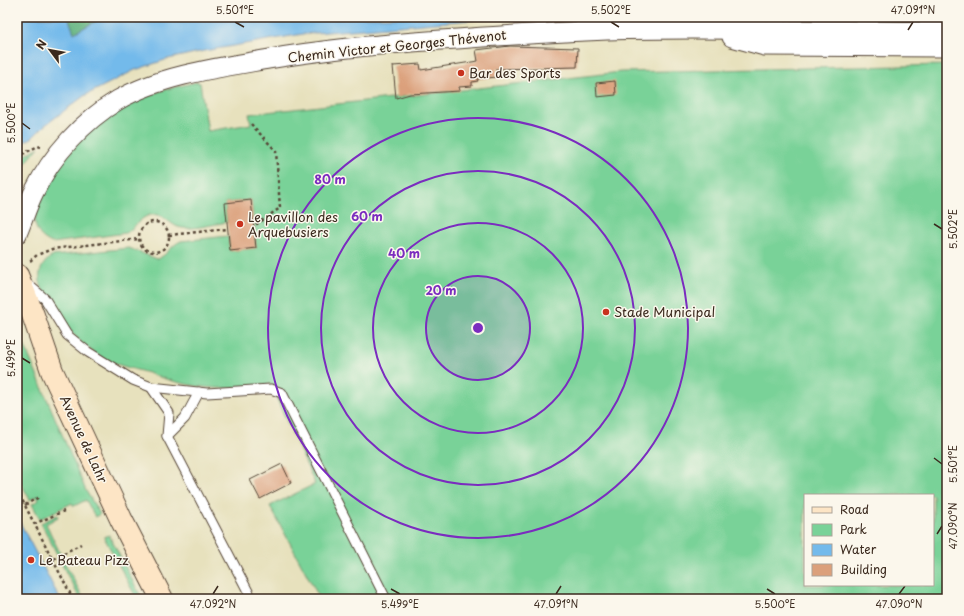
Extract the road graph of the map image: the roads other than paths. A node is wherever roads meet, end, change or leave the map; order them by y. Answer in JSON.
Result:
{"nodes":[{"id":1,"x":710,"y":30,"type":"junction"},
{"id":2,"x":947,"y":32,"type":"edge"},
{"id":3,"x":947,"y":47,"type":"edge"},
{"id":4,"x":17,"y":234,"type":"edge"},
{"id":5,"x":18,"y":277,"type":"edge"},
{"id":6,"x":151,"y":387,"type":"junction"},
{"id":7,"x":199,"y":392,"type":"junction"},
{"id":8,"x":167,"y":436,"type":"junction"},
{"id":9,"x":162,"y":599,"type":"edge"},
{"id":10,"x":252,"y":599,"type":"edge"},
{"id":11,"x":386,"y":599,"type":"edge"}],
"edges":[{"from":1,"to":2,"type":"street","name":"Chemin Victor et Georges Thévenot"},
{"from":1,"to":3,"type":"street","name":"Chemin Victor et Georges Thévenot"},
{"from":1,"to":4,"type":"street","name":"Chemin Victor et Georges Thévenot"},
{"from":5,"to":6,"type":"lane"},
{"from":5,"to":9,"type":"main road","name":"Avenue de Lahr"},
{"from":6,"to":7,"type":"lane"},
{"from":6,"to":8,"type":"lane"},
{"from":7,"to":8,"type":"lane"},
{"from":7,"to":11,"type":"lane"},
{"from":8,"to":10,"type":"lane"}]}
